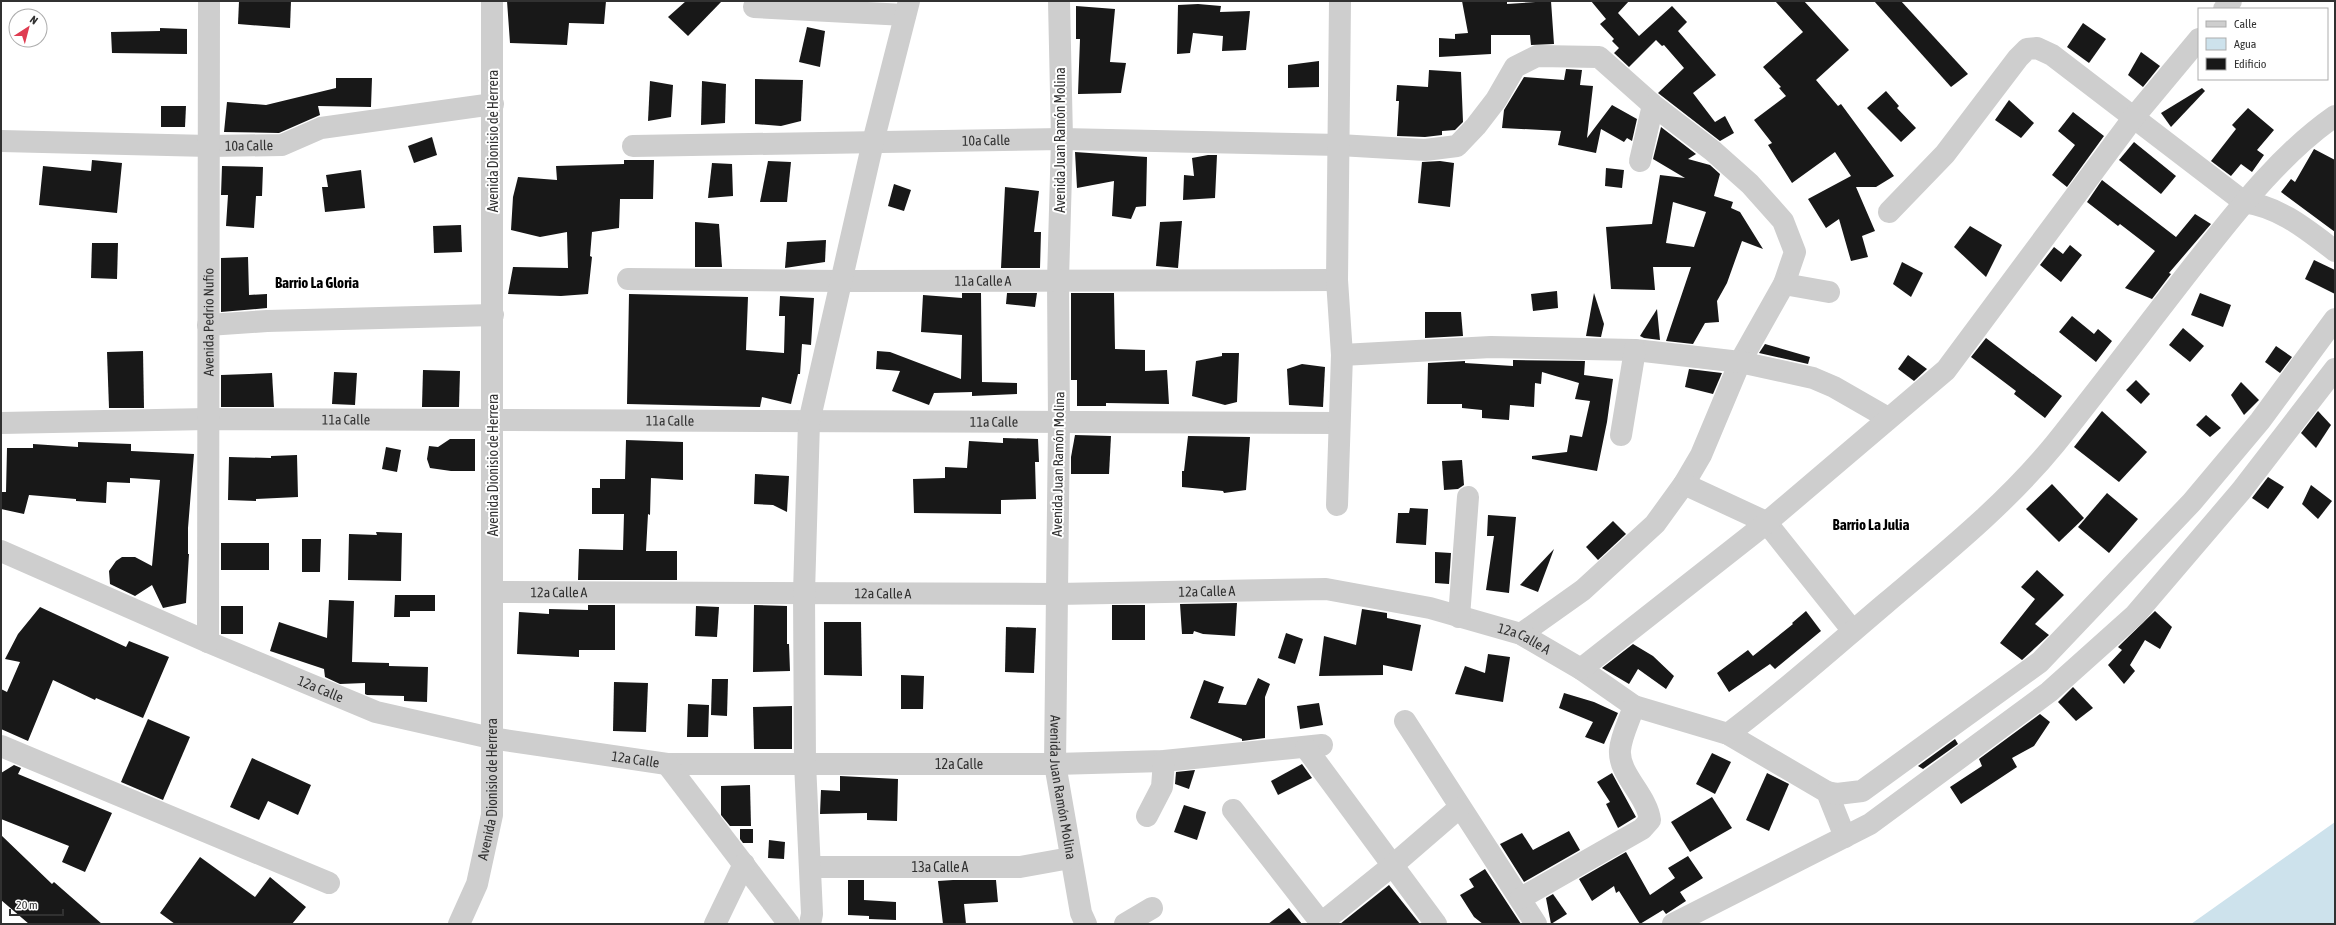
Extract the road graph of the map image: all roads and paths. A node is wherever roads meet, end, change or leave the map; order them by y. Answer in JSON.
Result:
{"nodes":[{"id":1,"x":209,"y":1,"type":"edge"},
{"id":2,"x":492,"y":1,"type":"edge"},
{"id":3,"x":1059,"y":1,"type":"edge"},
{"id":4,"x":1340,"y":1,"type":"edge"},
{"id":5,"x":754,"y":7,"type":"dead end"},
{"id":6,"x":907,"y":8,"type":"edge"},
{"id":7,"x":2198,"y":40,"type":"edge"},
{"id":8,"x":493,"y":104,"type":"junction"},
{"id":9,"x":1653,"y":105,"type":"junction"},
{"id":10,"x":2335,"y":116,"type":"edge"},
{"id":11,"x":2134,"y":117,"type":"junction"},
{"id":12,"x":1062,"y":139,"type":"junction"},
{"id":13,"x":1,"y":141,"type":"edge"},
{"id":14,"x":874,"y":142,"type":"junction"},
{"id":15,"x":1339,"y":145,"type":"junction"},
{"id":16,"x":208,"y":146,"type":"junction"},
{"id":17,"x":633,"y":146,"type":"dead end"},
{"id":18,"x":1640,"y":160,"type":"dead end"},
{"id":19,"x":2244,"y":202,"type":"junction"},
{"id":20,"x":1889,"y":212,"type":"dead end"},
{"id":21,"x":2335,"y":251,"type":"edge"},
{"id":22,"x":628,"y":279,"type":"dead end"},
{"id":23,"x":1058,"y":280,"type":"junction"},
{"id":24,"x":1337,"y":280,"type":"junction"},
{"id":25,"x":842,"y":281,"type":"junction"},
{"id":26,"x":1784,"y":284,"type":"junction"},
{"id":27,"x":1829,"y":292,"type":"dead end"},
{"id":28,"x":493,"y":316,"type":"junction"},
{"id":29,"x":2335,"y":318,"type":"edge"},
{"id":30,"x":208,"y":325,"type":"junction"},
{"id":31,"x":1635,"y":350,"type":"junction"},
{"id":32,"x":1342,"y":355,"type":"junction"},
{"id":33,"x":1740,"y":362,"type":"junction"},
{"id":34,"x":2335,"y":369,"type":"edge"},
{"id":35,"x":1888,"y":418,"type":"junction"},
{"id":36,"x":208,"y":419,"type":"junction"},
{"id":37,"x":494,"y":421,"type":"junction"},
{"id":38,"x":809,"y":422,"type":"junction"},
{"id":39,"x":1059,"y":422,"type":"junction"},
{"id":40,"x":1339,"y":422,"type":"junction"},
{"id":41,"x":1,"y":423,"type":"edge"},
{"id":42,"x":1621,"y":435,"type":"dead end"},
{"id":43,"x":1684,"y":484,"type":"junction"},
{"id":44,"x":1468,"y":497,"type":"dead end"},
{"id":45,"x":1337,"y":505,"type":"dead end"},
{"id":46,"x":1766,"y":522,"type":"junction"},
{"id":47,"x":1,"y":551,"type":"edge"},
{"id":48,"x":492,"y":592,"type":"junction"},
{"id":49,"x":804,"y":593,"type":"junction"},
{"id":50,"x":1057,"y":594,"type":"junction"},
{"id":51,"x":1459,"y":617,"type":"junction"},
{"id":52,"x":2080,"y":620,"type":"junction"},
{"id":53,"x":1853,"y":631,"type":"junction"},
{"id":54,"x":1521,"y":634,"type":"junction"},
{"id":55,"x":2106,"y":640,"type":"junction"},
{"id":56,"x":208,"y":642,"type":"junction"},
{"id":57,"x":1581,"y":669,"type":"junction"},
{"id":58,"x":1634,"y":706,"type":"junction"},
{"id":59,"x":1405,"y":721,"type":"dead end"},
{"id":60,"x":1728,"y":734,"type":"junction"},
{"id":61,"x":491,"y":738,"type":"junction"},
{"id":62,"x":1,"y":746,"type":"edge"},
{"id":63,"x":1164,"y":761,"type":"junction"},
{"id":64,"x":805,"y":763,"type":"junction"},
{"id":65,"x":667,"y":764,"type":"junction"},
{"id":66,"x":1055,"y":764,"type":"junction"},
{"id":67,"x":1826,"y":792,"type":"junction"},
{"id":68,"x":1459,"y":808,"type":"junction"},
{"id":69,"x":1233,"y":810,"type":"dead end"},
{"id":70,"x":1147,"y":816,"type":"dead end"},
{"id":71,"x":1845,"y":837,"type":"junction"},
{"id":72,"x":1070,"y":858,"type":"junction"},
{"id":73,"x":744,"y":864,"type":"junction"},
{"id":74,"x":1393,"y":866,"type":"junction"},
{"id":75,"x":810,"y":867,"type":"junction"},
{"id":76,"x":329,"y":884,"type":"dead end"},
{"id":77,"x":1521,"y":898,"type":"junction"},
{"id":78,"x":1152,"y":908,"type":"dead end"},
{"id":79,"x":1078,"y":920,"type":"edge"},
{"id":80,"x":459,"y":924,"type":"edge"},
{"id":81,"x":715,"y":924,"type":"edge"},
{"id":82,"x":789,"y":924,"type":"edge"},
{"id":83,"x":810,"y":924,"type":"edge"},
{"id":84,"x":1125,"y":924,"type":"edge"},
{"id":85,"x":1321,"y":924,"type":"edge"},
{"id":86,"x":1436,"y":924,"type":"edge"},
{"id":87,"x":1536,"y":924,"type":"edge"},
{"id":88,"x":1673,"y":924,"type":"edge"}],
"edges":[{"from":1,"to":16,"type":"street","name":"Avenida Pedrio Nufio"},
{"from":2,"to":8,"type":"street","name":"Avenida Dionisio de Herrera"},
{"from":3,"to":12,"type":"street","name":"Avenida Juan Ramón Molina"},
{"from":4,"to":15,"type":"street"},
{"from":5,"to":6,"type":"street"},
{"from":6,"to":14,"type":"street"},
{"from":7,"to":11,"type":"street"},
{"from":8,"to":16,"type":"street","name":"10a Calle"},
{"from":8,"to":28,"type":"street","name":"Avenida Dionisio de Herrera"},
{"from":9,"to":15,"type":"street","name":"10a Calle"},
{"from":9,"to":18,"type":"street"},
{"from":9,"to":26,"type":"street","name":"10a Calle"},
{"from":10,"to":19,"type":"street"},
{"from":11,"to":19,"type":"street"},
{"from":11,"to":20,"type":"street"},
{"from":11,"to":35,"type":"street"},
{"from":12,"to":14,"type":"street","name":"10a Calle"},
{"from":12,"to":15,"type":"street","name":"10a Calle"},
{"from":12,"to":23,"type":"street","name":"Avenida Juan Ramón Molina"},
{"from":13,"to":16,"type":"street","name":"10a Calle"},
{"from":14,"to":17,"type":"street","name":"10a Calle"},
{"from":14,"to":25,"type":"street"},
{"from":15,"to":24,"type":"street"},
{"from":16,"to":30,"type":"street","name":"Avenida Pedrio Nufio"},
{"from":19,"to":21,"type":"street"},
{"from":19,"to":53,"type":"street"},
{"from":22,"to":25,"type":"street","name":"11a Calle A"},
{"from":23,"to":24,"type":"street","name":"11a Calle A"},
{"from":23,"to":25,"type":"street","name":"11a Calle A"},
{"from":23,"to":39,"type":"street","name":"Avenida Juan Ramón Molina"},
{"from":24,"to":32,"type":"street"},
{"from":25,"to":38,"type":"street"},
{"from":26,"to":27,"type":"street"},
{"from":26,"to":33,"type":"street","name":"10a Calle"},
{"from":28,"to":30,"type":"street"},
{"from":28,"to":37,"type":"street","name":"Avenida Dionisio de Herrera"},
{"from":29,"to":52,"type":"street"},
{"from":30,"to":36,"type":"street","name":"Avenida Pedrio Nufio"},
{"from":31,"to":32,"type":"street"},
{"from":31,"to":33,"type":"street"},
{"from":31,"to":42,"type":"street"},
{"from":32,"to":40,"type":"street"},
{"from":33,"to":35,"type":"street"},
{"from":33,"to":43,"type":"street","name":"10a Calle"},
{"from":34,"to":55,"type":"street"},
{"from":35,"to":46,"type":"street"},
{"from":36,"to":37,"type":"street","name":"11a Calle"},
{"from":36,"to":41,"type":"street","name":"11a Calle"},
{"from":36,"to":56,"type":"street","name":"Avenida Pedrio Nufio"},
{"from":37,"to":38,"type":"street","name":"11a Calle"},
{"from":37,"to":48,"type":"street","name":"Avenida Dionisio de Herrera"},
{"from":38,"to":39,"type":"street","name":"11a Calle"},
{"from":38,"to":49,"type":"street"},
{"from":39,"to":40,"type":"street","name":"11a Calle"},
{"from":39,"to":50,"type":"street","name":"Avenida Juan Ramón Molina"},
{"from":40,"to":45,"type":"street"},
{"from":43,"to":46,"type":"street"},
{"from":43,"to":54,"type":"street","name":"10a Calle"},
{"from":44,"to":51,"type":"street"},
{"from":46,"to":53,"type":"street"},
{"from":46,"to":57,"type":"street"},
{"from":47,"to":56,"type":"street","name":"12a Calle"},
{"from":48,"to":49,"type":"street","name":"12a Calle A"},
{"from":48,"to":61,"type":"street","name":"Avenida Dionisio de Herrera"},
{"from":49,"to":50,"type":"street","name":"12a Calle A"},
{"from":49,"to":64,"type":"street"},
{"from":50,"to":51,"type":"street","name":"12a Calle A"},
{"from":50,"to":66,"type":"street","name":"Avenida Juan Ramón Molina"},
{"from":51,"to":54,"type":"street","name":"12a Calle A"},
{"from":52,"to":55,"type":"street"},
{"from":52,"to":67,"type":"street"},
{"from":53,"to":60,"type":"street"},
{"from":54,"to":57,"type":"street","name":"12a Calle A"},
{"from":55,"to":71,"type":"street"},
{"from":56,"to":61,"type":"street","name":"12a Calle"},
{"from":57,"to":58,"type":"street","name":"12a Calle A"},
{"from":58,"to":60,"type":"street","name":"12a Calle A"},
{"from":58,"to":77,"type":"street"},
{"from":59,"to":68,"type":"street"},
{"from":60,"to":67,"type":"street","name":"12a Calle A"},
{"from":61,"to":65,"type":"street","name":"12a Calle"},
{"from":61,"to":80,"type":"street","name":"Avenida Dionisio de Herrera"},
{"from":62,"to":76,"type":"street"},
{"from":63,"to":66,"type":"street","name":"12a Calle"},
{"from":63,"to":70,"type":"street"},
{"from":63,"to":74,"type":"street","name":"12a Calle"},
{"from":64,"to":65,"type":"street","name":"12a Calle"},
{"from":64,"to":66,"type":"street","name":"12a Calle"},
{"from":64,"to":75,"type":"street"},
{"from":65,"to":73,"type":"street"},
{"from":66,"to":72,"type":"street","name":"Avenida Juan Ramón Molina"},
{"from":67,"to":71,"type":"street"},
{"from":68,"to":74,"type":"street"},
{"from":68,"to":77,"type":"street"},
{"from":69,"to":85,"type":"street"},
{"from":71,"to":88,"type":"street"},
{"from":72,"to":75,"type":"street","name":"13a Calle A"},
{"from":72,"to":79,"type":"street","name":"Avenida Juan Ramón Molina"},
{"from":73,"to":81,"type":"street"},
{"from":73,"to":82,"type":"street"},
{"from":74,"to":85,"type":"street"},
{"from":74,"to":86,"type":"street"},
{"from":75,"to":83,"type":"street"},
{"from":77,"to":87,"type":"street"},
{"from":78,"to":84,"type":"street"}]}
